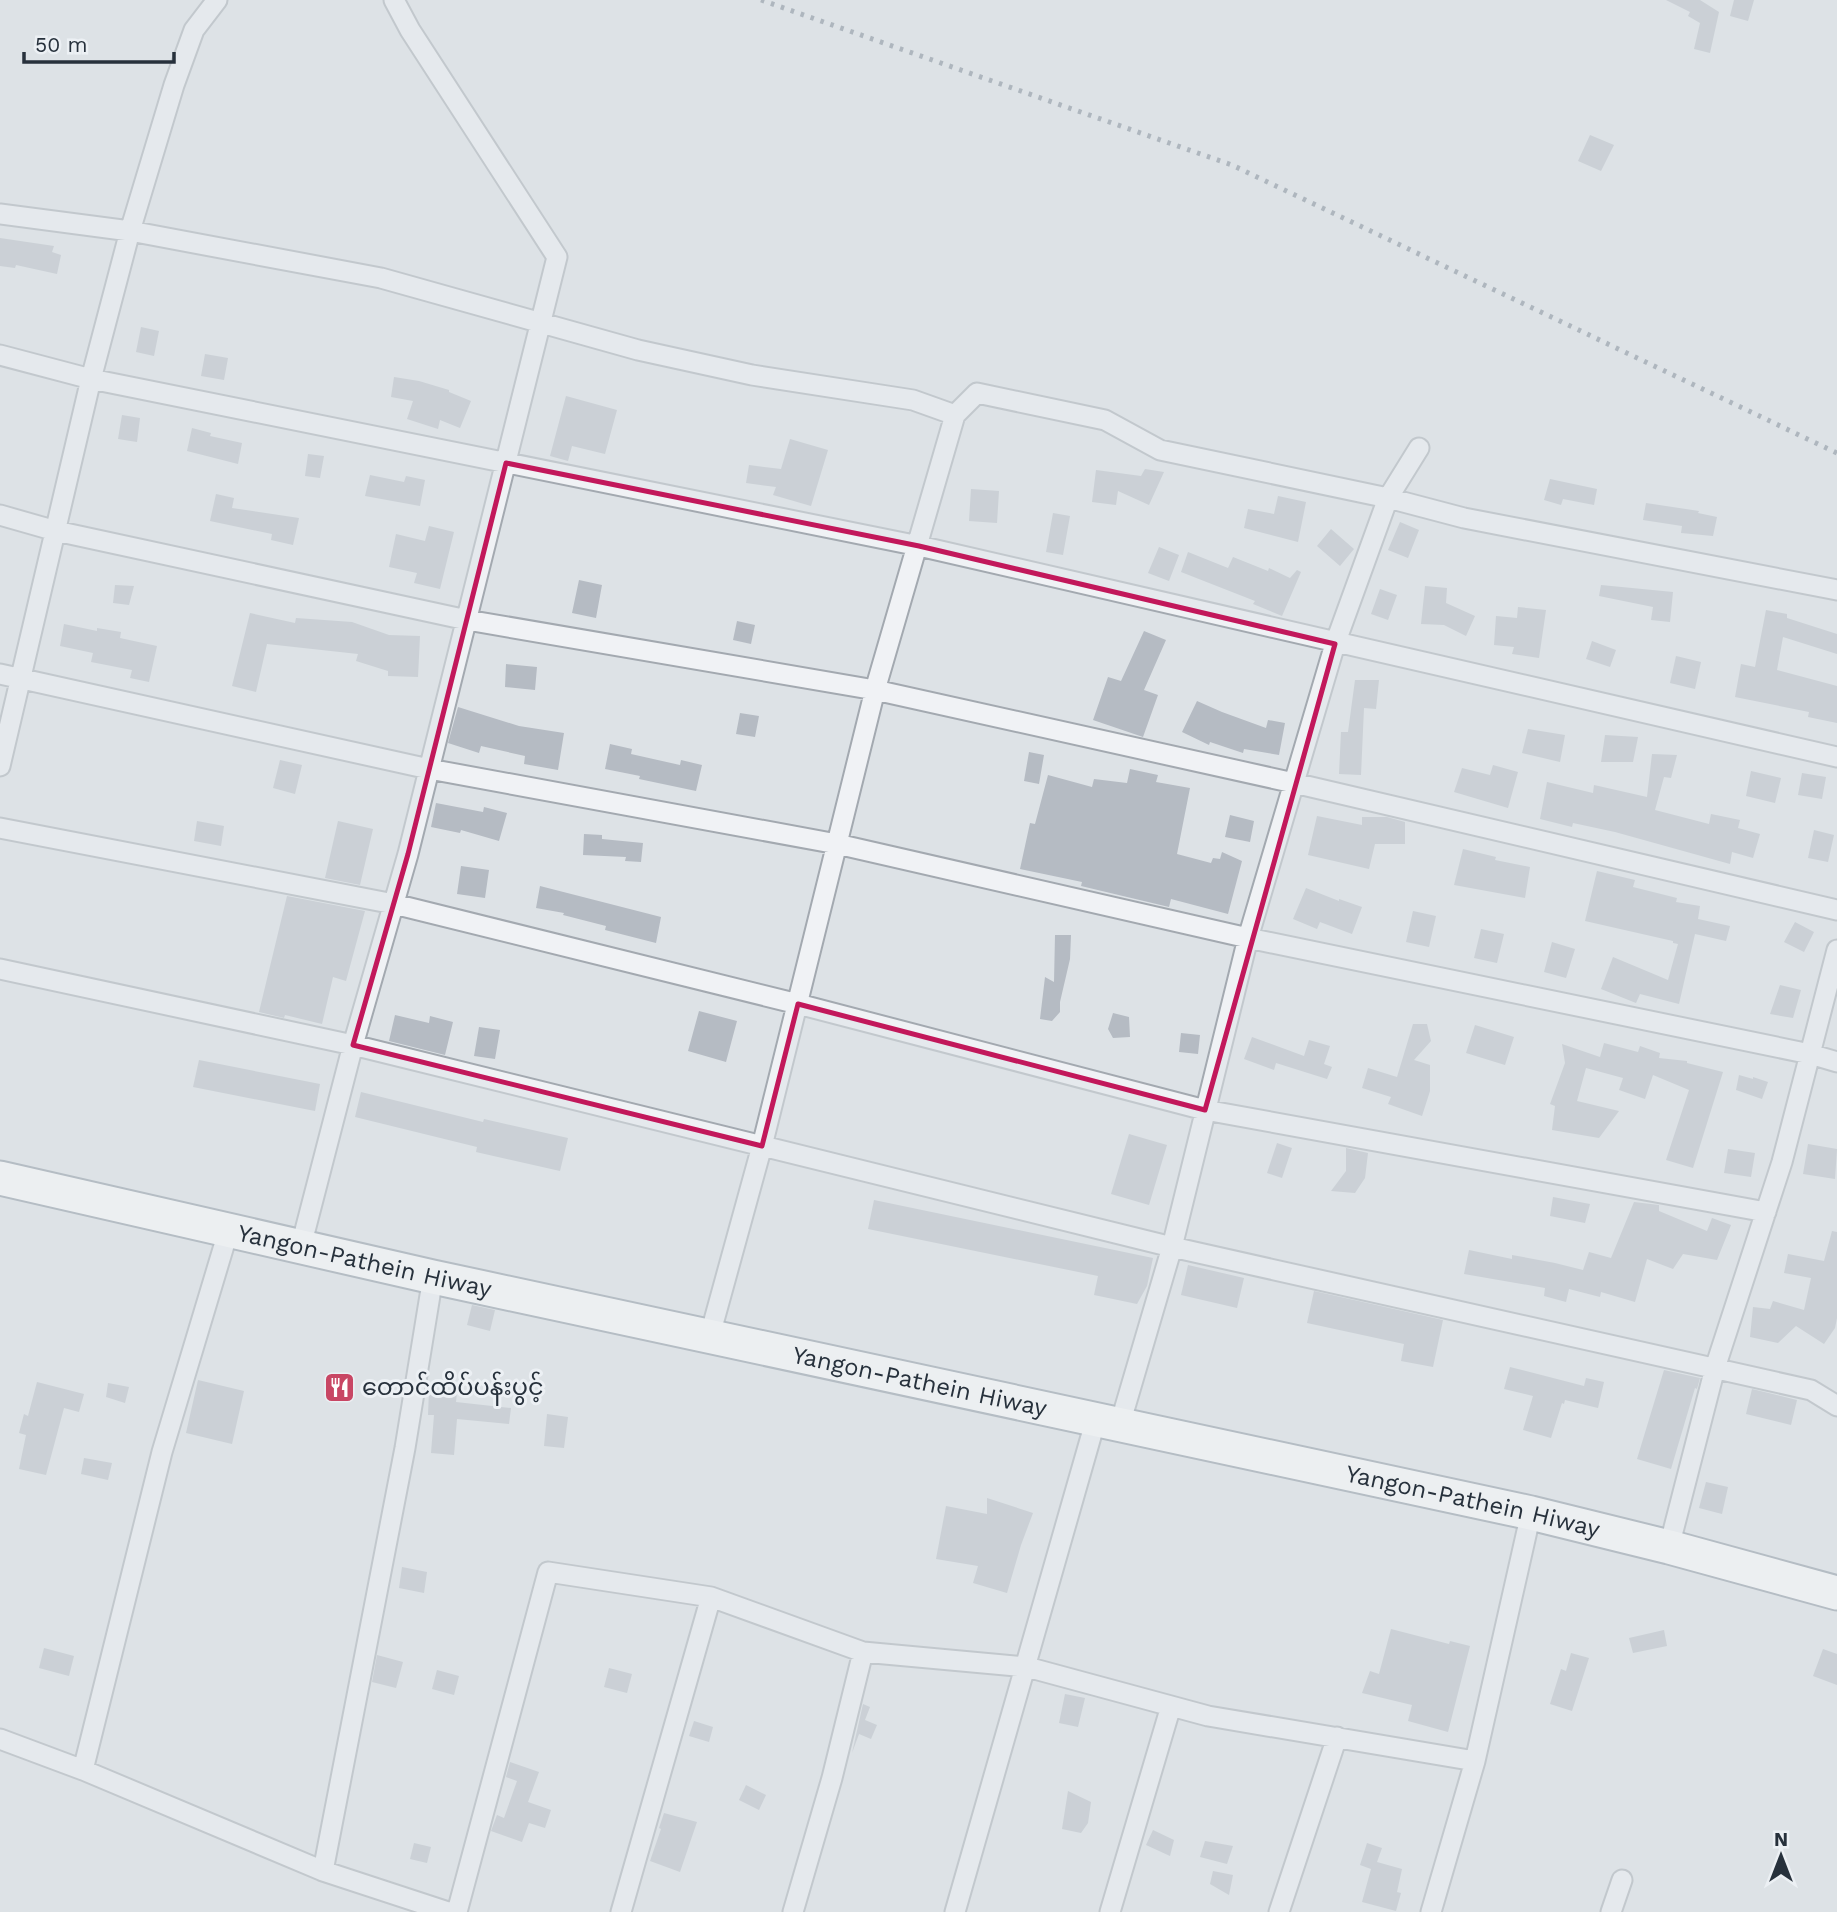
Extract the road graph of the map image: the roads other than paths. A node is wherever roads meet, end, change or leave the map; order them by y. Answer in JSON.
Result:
{"nodes":[{"id":1,"x":217,"y":0,"type":"edge"},
{"id":2,"x":394,"y":0,"type":"edge"},
{"id":3,"x":0,"y":214,"type":"edge"},
{"id":4,"x":131,"y":231,"type":"junction"},
{"id":5,"x":541,"y":323,"type":"junction"},
{"id":6,"x":0,"y":355,"type":"edge"},
{"id":7,"x":91,"y":379,"type":"junction"},
{"id":8,"x":955,"y":415,"type":"junction"},
{"id":9,"x":1419,"y":448,"type":"dead end"},
{"id":10,"x":506,"y":463,"type":"junction"},
{"id":11,"x":1388,"y":498,"type":"junction"},
{"id":12,"x":0,"y":515,"type":"edge"},
{"id":13,"x":56,"y":531,"type":"junction"},
{"id":14,"x":919,"y":546,"type":"junction"},
{"id":15,"x":1837,"y":590,"type":"edge"},
{"id":16,"x":467,"y":620,"type":"junction"},
{"id":17,"x":1335,"y":644,"type":"junction"},
{"id":18,"x":0,"y":674,"type":"edge"},
{"id":19,"x":21,"y":678,"type":"junction"},
{"id":20,"x":875,"y":690,"type":"junction"},
{"id":21,"x":1837,"y":757,"type":"edge"},
{"id":22,"x":0,"y":766,"type":"edge"},
{"id":23,"x":429,"y":769,"type":"junction"},
{"id":24,"x":1294,"y":783,"type":"junction"},
{"id":25,"x":0,"y":828,"type":"edge"},
{"id":26,"x":837,"y":844,"type":"junction"},
{"id":27,"x":394,"y":904,"type":"junction"},
{"id":28,"x":1837,"y":910,"type":"edge"},
{"id":29,"x":1248,"y":939,"type":"junction"},
{"id":30,"x":1837,"y":950,"type":"edge"},
{"id":31,"x":0,"y":969,"type":"edge"},
{"id":32,"x":798,"y":1004,"type":"junction"},
{"id":33,"x":353,"y":1045,"type":"junction"},
{"id":34,"x":1810,"y":1054,"type":"junction"},
{"id":35,"x":1837,"y":1062,"type":"edge"},
{"id":36,"x":1205,"y":1110,"type":"junction"},
{"id":37,"x":762,"y":1146,"type":"junction"},
{"id":38,"x":0,"y":1178,"type":"edge"},
{"id":39,"x":1766,"y":1212,"type":"junction"},
{"id":40,"x":229,"y":1229,"type":"junction"},
{"id":41,"x":301,"y":1246,"type":"junction"},
{"id":42,"x":1172,"y":1247,"type":"junction"},
{"id":43,"x":433,"y":1277,"type":"junction"},
{"id":44,"x":709,"y":1335,"type":"junction"},
{"id":45,"x":1714,"y":1368,"type":"junction"},
{"id":46,"x":1837,"y":1406,"type":"edge"},
{"id":47,"x":1108,"y":1421,"type":"junction"},
{"id":48,"x":1531,"y":1513,"type":"junction"},
{"id":49,"x":1669,"y":1547,"type":"junction"},
{"id":50,"x":1837,"y":1593,"type":"edge"},
{"id":51,"x":711,"y":1597,"type":"junction"},
{"id":52,"x":863,"y":1652,"type":"junction"},
{"id":53,"x":1027,"y":1667,"type":"junction"},
{"id":54,"x":1171,"y":1706,"type":"junction"},
{"id":55,"x":1337,"y":1737,"type":"junction"},
{"id":56,"x":0,"y":1739,"type":"edge"},
{"id":57,"x":1475,"y":1761,"type":"junction"},
{"id":58,"x":83,"y":1770,"type":"junction"},
{"id":59,"x":323,"y":1871,"type":"junction"},
{"id":60,"x":1622,"y":1880,"type":"dead end"},
{"id":61,"x":448,"y":1912,"type":"edge"},
{"id":62,"x":457,"y":1912,"type":"edge"},
{"id":63,"x":621,"y":1912,"type":"edge"},
{"id":64,"x":793,"y":1912,"type":"edge"},
{"id":65,"x":955,"y":1912,"type":"edge"},
{"id":66,"x":1110,"y":1912,"type":"edge"},
{"id":67,"x":1279,"y":1912,"type":"edge"},
{"id":68,"x":1431,"y":1912,"type":"edge"},
{"id":69,"x":1611,"y":1912,"type":"edge"}],
"edges":[{"from":1,"to":4,"type":"street"},
{"from":2,"to":5,"type":"street"},
{"from":3,"to":4,"type":"street"},
{"from":4,"to":5,"type":"street"},
{"from":4,"to":7,"type":"street"},
{"from":5,"to":8,"type":"street"},
{"from":5,"to":10,"type":"street"},
{"from":6,"to":7,"type":"street"},
{"from":7,"to":10,"type":"street"},
{"from":7,"to":13,"type":"street"},
{"from":8,"to":11,"type":"street"},
{"from":8,"to":14,"type":"street"},
{"from":9,"to":11,"type":"street"},
{"from":10,"to":14,"type":"street"},
{"from":10,"to":16,"type":"street"},
{"from":11,"to":15,"type":"street"},
{"from":11,"to":17,"type":"street"},
{"from":12,"to":13,"type":"street"},
{"from":13,"to":16,"type":"street"},
{"from":13,"to":19,"type":"street"},
{"from":14,"to":17,"type":"street"},
{"from":14,"to":20,"type":"street"},
{"from":16,"to":20,"type":"street"},
{"from":16,"to":23,"type":"street"},
{"from":17,"to":21,"type":"street"},
{"from":17,"to":24,"type":"street"},
{"from":18,"to":19,"type":"street"},
{"from":19,"to":22,"type":"street"},
{"from":19,"to":23,"type":"street"},
{"from":20,"to":24,"type":"street"},
{"from":20,"to":26,"type":"street"},
{"from":23,"to":26,"type":"street"},
{"from":23,"to":27,"type":"street"},
{"from":24,"to":28,"type":"street"},
{"from":24,"to":29,"type":"street"},
{"from":25,"to":27,"type":"street"},
{"from":26,"to":29,"type":"street"},
{"from":26,"to":32,"type":"street"},
{"from":27,"to":32,"type":"street"},
{"from":27,"to":33,"type":"street"},
{"from":29,"to":34,"type":"street"},
{"from":29,"to":36,"type":"street"},
{"from":30,"to":34,"type":"street"},
{"from":31,"to":33,"type":"street"},
{"from":32,"to":36,"type":"street"},
{"from":32,"to":37,"type":"street"},
{"from":33,"to":37,"type":"street"},
{"from":33,"to":41,"type":"street"},
{"from":34,"to":35,"type":"street"},
{"from":34,"to":39,"type":"street"},
{"from":36,"to":39,"type":"street"},
{"from":36,"to":42,"type":"street"},
{"from":37,"to":42,"type":"street"},
{"from":37,"to":44,"type":"street"},
{"from":38,"to":40,"type":"highway","name":"Yangon-Pathein Hiway"},
{"from":39,"to":45,"type":"street"},
{"from":40,"to":41,"type":"highway","name":"Yangon-Pathein Hiway"},
{"from":40,"to":58,"type":"street"},
{"from":41,"to":43,"type":"highway","name":"Yangon-Pathein Hiway"},
{"from":42,"to":45,"type":"street"},
{"from":42,"to":47,"type":"street"},
{"from":43,"to":44,"type":"highway","name":"Yangon-Pathein Hiway"},
{"from":43,"to":59,"type":"street"},
{"from":44,"to":47,"type":"highway","name":"Yangon-Pathein Hiway"},
{"from":45,"to":46,"type":"street"},
{"from":45,"to":49,"type":"street"},
{"from":47,"to":48,"type":"highway","name":"Yangon-Pathein Hiway"},
{"from":47,"to":53,"type":"street"},
{"from":48,"to":49,"type":"highway","name":"Yangon-Pathein Hiway"},
{"from":48,"to":57,"type":"street"},
{"from":49,"to":50,"type":"highway","name":"Yangon-Pathein Hiway"},
{"from":51,"to":52,"type":"street"},
{"from":51,"to":62,"type":"street"},
{"from":51,"to":63,"type":"street"},
{"from":52,"to":53,"type":"street"},
{"from":52,"to":64,"type":"street"},
{"from":53,"to":54,"type":"street"},
{"from":53,"to":65,"type":"street"},
{"from":54,"to":55,"type":"street"},
{"from":54,"to":66,"type":"street"},
{"from":55,"to":57,"type":"street"},
{"from":55,"to":67,"type":"street"},
{"from":56,"to":58,"type":"street"},
{"from":57,"to":68,"type":"street"},
{"from":58,"to":59,"type":"street"},
{"from":59,"to":61,"type":"street"},
{"from":60,"to":69,"type":"street"}]}
